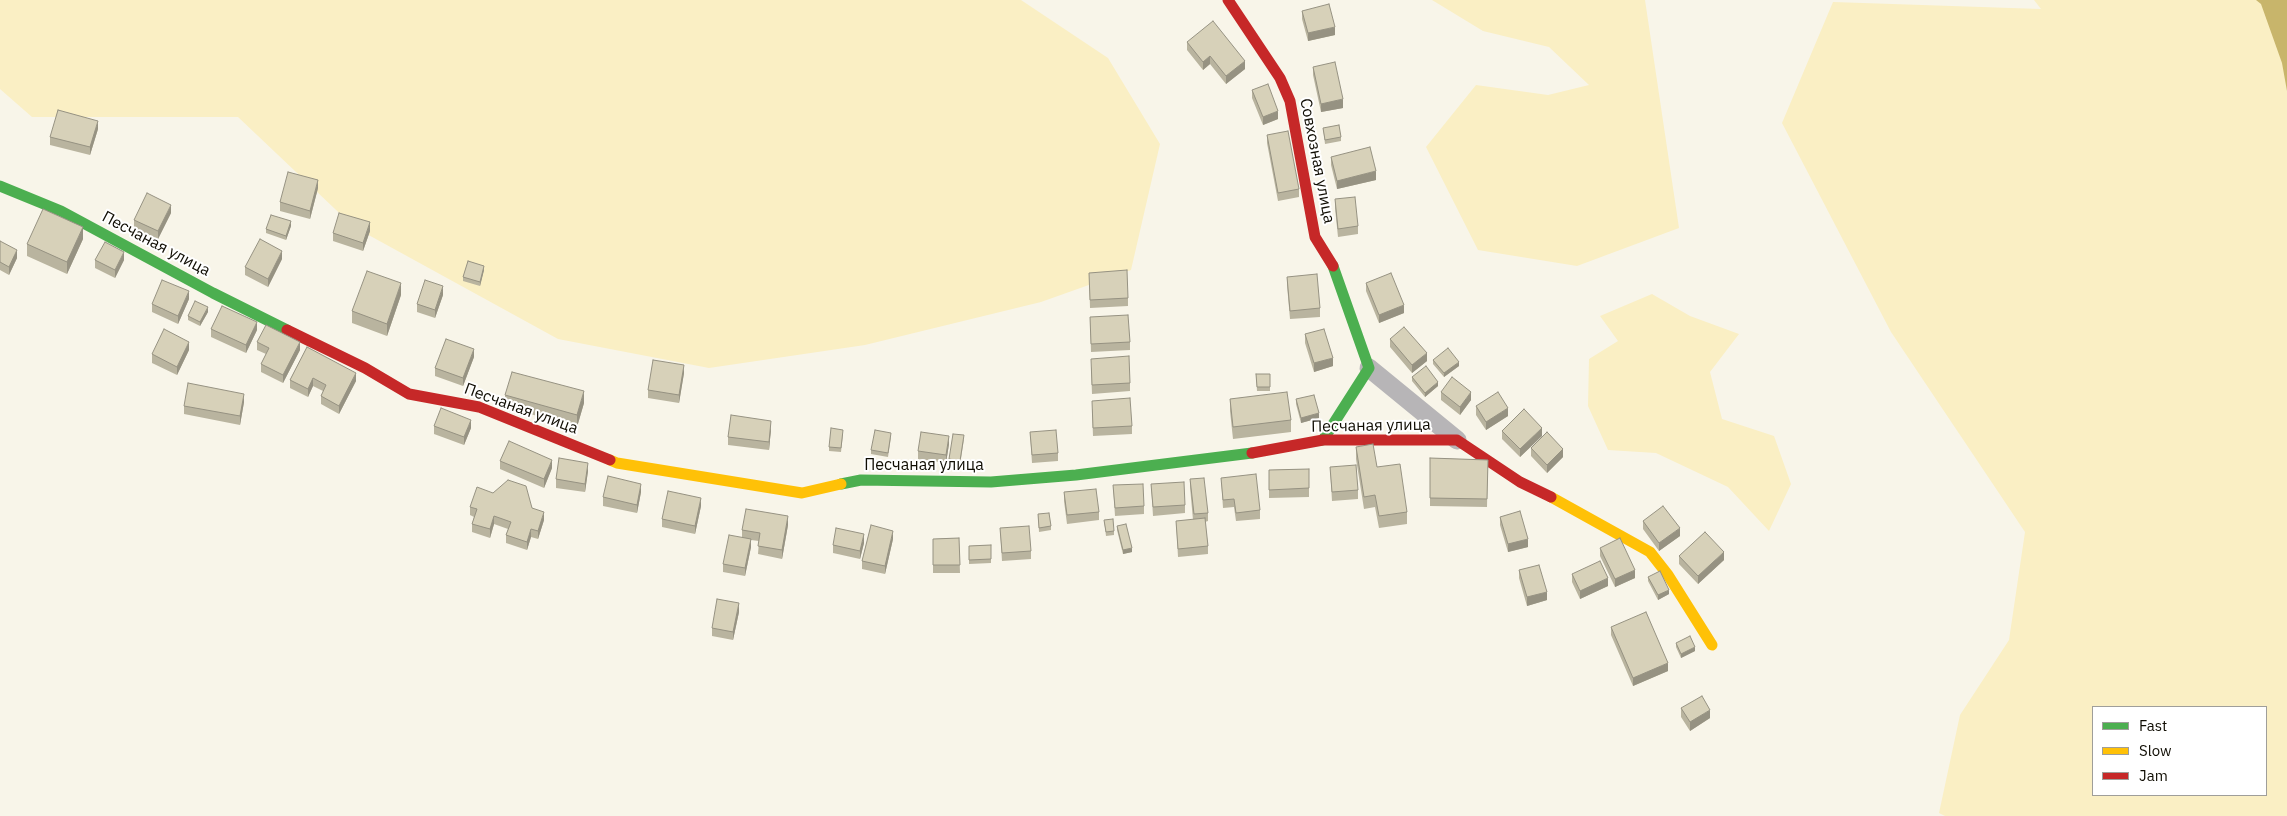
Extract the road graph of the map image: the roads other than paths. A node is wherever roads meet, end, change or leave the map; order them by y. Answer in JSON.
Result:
{"nodes":[{"id":1,"x":1228,"y":0,"type":"edge"},
{"id":2,"x":0,"y":186,"type":"edge"},
{"id":3,"x":1369,"y":368,"type":"junction"},
{"id":4,"x":1323,"y":440,"type":"junction"},
{"id":5,"x":1457,"y":440,"type":"junction"},
{"id":6,"x":1712,"y":644,"type":"dead end"}],
"edges":[{"from":1,"to":3,"type":"street","name":"Совхозная улица"},
{"from":2,"to":4,"type":"street","name":"Песчаная улица"},
{"from":3,"to":4,"type":"street"},
{"from":3,"to":5,"type":"street"},
{"from":4,"to":5,"type":"street","name":"Песчаная улица"},
{"from":5,"to":6,"type":"street"}]}
